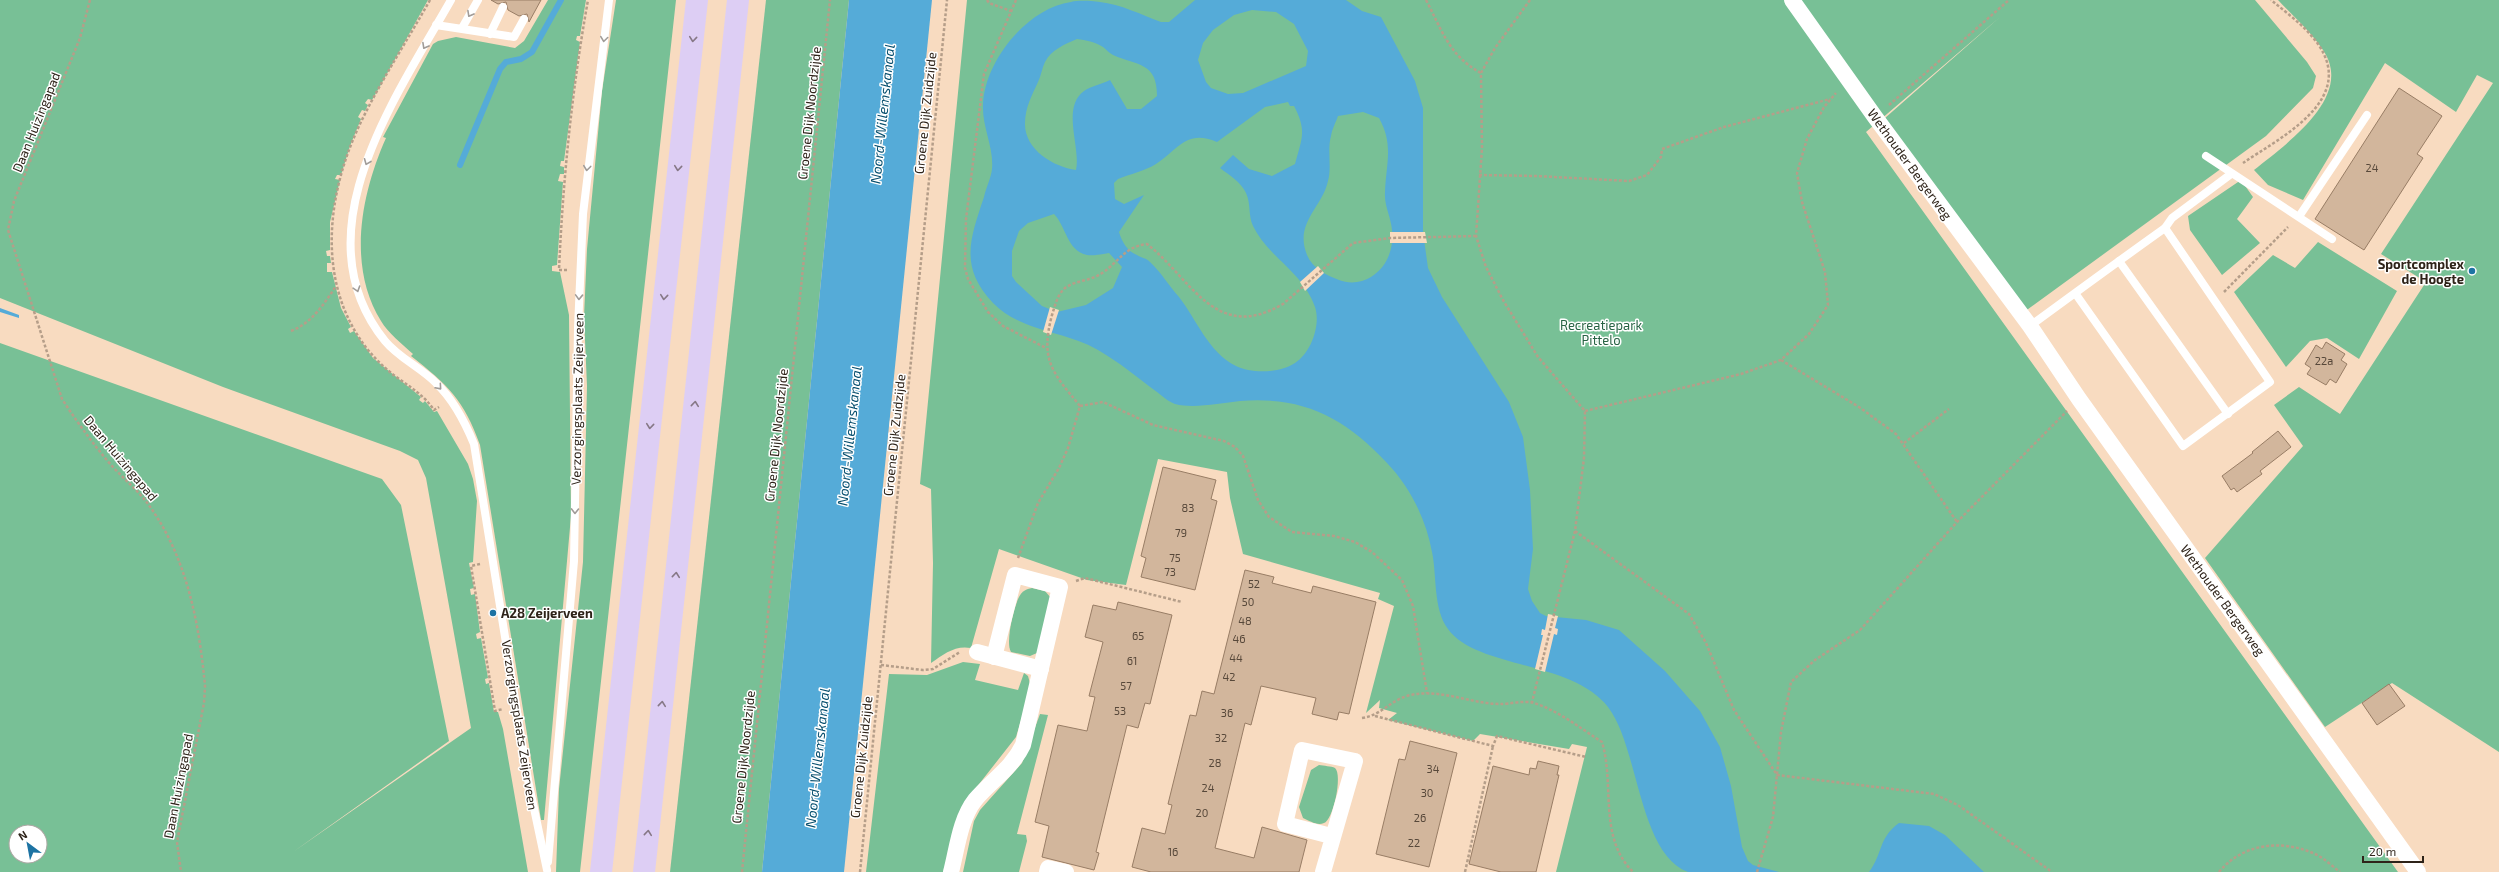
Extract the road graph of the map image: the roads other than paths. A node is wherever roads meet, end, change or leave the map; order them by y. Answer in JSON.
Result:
{"nodes":[{"id":1,"x":451,"y":0,"type":"edge"},
{"id":2,"x":478,"y":0,"type":"edge"},
{"id":3,"x":609,"y":0,"type":"edge"},
{"id":4,"x":697,"y":0,"type":"edge"},
{"id":5,"x":738,"y":0,"type":"edge"},
{"id":6,"x":1792,"y":0,"type":"edge"},
{"id":7,"x":503,"y":7,"type":"dead end"},
{"id":8,"x":524,"y":19,"type":"dead end"},
{"id":9,"x":436,"y":25,"type":"junction"},
{"id":10,"x":462,"y":28,"type":"junction"},
{"id":11,"x":490,"y":34,"type":"junction"},
{"id":12,"x":2367,"y":115,"type":"dead end"},
{"id":13,"x":2206,"y":156,"type":"dead end"},
{"id":14,"x":2232,"y":174,"type":"junction"},
{"id":15,"x":2300,"y":215,"type":"junction"},
{"id":16,"x":2165,"y":228,"type":"junction"},
{"id":17,"x":2332,"y":239,"type":"dead end"},
{"id":18,"x":2119,"y":261,"type":"junction"},
{"id":19,"x":2075,"y":292,"type":"junction"},
{"id":20,"x":2030,"y":326,"type":"junction"},
{"id":21,"x":2228,"y":414,"type":"junction"},
{"id":22,"x":977,"y":652,"type":"road end"},
{"id":23,"x":994,"y":657,"type":"junction"},
{"id":24,"x":1041,"y":669,"type":"junction"},
{"id":25,"x":1331,"y":836,"type":"junction"},
{"id":26,"x":547,"y":871,"type":"edge"},
{"id":27,"x":601,"y":872,"type":"edge"},
{"id":28,"x":644,"y":872,"type":"edge"},
{"id":29,"x":951,"y":872,"type":"edge"},
{"id":30,"x":1047,"y":872,"type":"edge"},
{"id":31,"x":1066,"y":872,"type":"edge"},
{"id":32,"x":1323,"y":872,"type":"edge"},
{"id":33,"x":2418,"y":872,"type":"edge"}],
"edges":[{"from":1,"to":9,"type":"lane","name":"Verzorgingsplaats Zeijerveen"},
{"from":2,"to":10,"type":"lane","one_way":true},
{"from":3,"to":26,"type":"lane","name":"Verzorgingsplaats Zeijerveen","one_way":true},
{"from":4,"to":27,"type":"highway","one_way":true},
{"from":28,"to":5,"type":"highway","one_way":true},
{"from":6,"to":20,"type":"street","name":"Wethouder Bergerweg"},
{"from":7,"to":11,"type":"lane"},
{"from":8,"to":11,"type":"lane"},
{"from":9,"to":10,"type":"lane"},
{"from":9,"to":26,"type":"lane","name":"Verzorgingsplaats Zeijerveen","one_way":true},
{"from":10,"to":11,"type":"lane"},
{"from":12,"to":15,"type":"lane"},
{"from":13,"to":14,"type":"lane"},
{"from":14,"to":15,"type":"lane"},
{"from":14,"to":16,"type":"lane"},
{"from":15,"to":17,"type":"lane"},
{"from":16,"to":18,"type":"lane"},
{"from":16,"to":21,"type":"lane"},
{"from":18,"to":19,"type":"lane"},
{"from":18,"to":21,"type":"lane"},
{"from":19,"to":20,"type":"lane"},
{"from":19,"to":21,"type":"lane"},
{"from":20,"to":33,"type":"street","name":"Wethouder Bergerweg"},
{"from":22,"to":23,"type":"street"},
{"from":23,"to":24,"type":"street"},
{"from":23,"to":24,"type":"street"},
{"from":24,"to":29,"type":"street"},
{"from":25,"to":25,"type":"street"},
{"from":25,"to":32,"type":"street"},
{"from":30,"to":31,"type":"street"}]}
